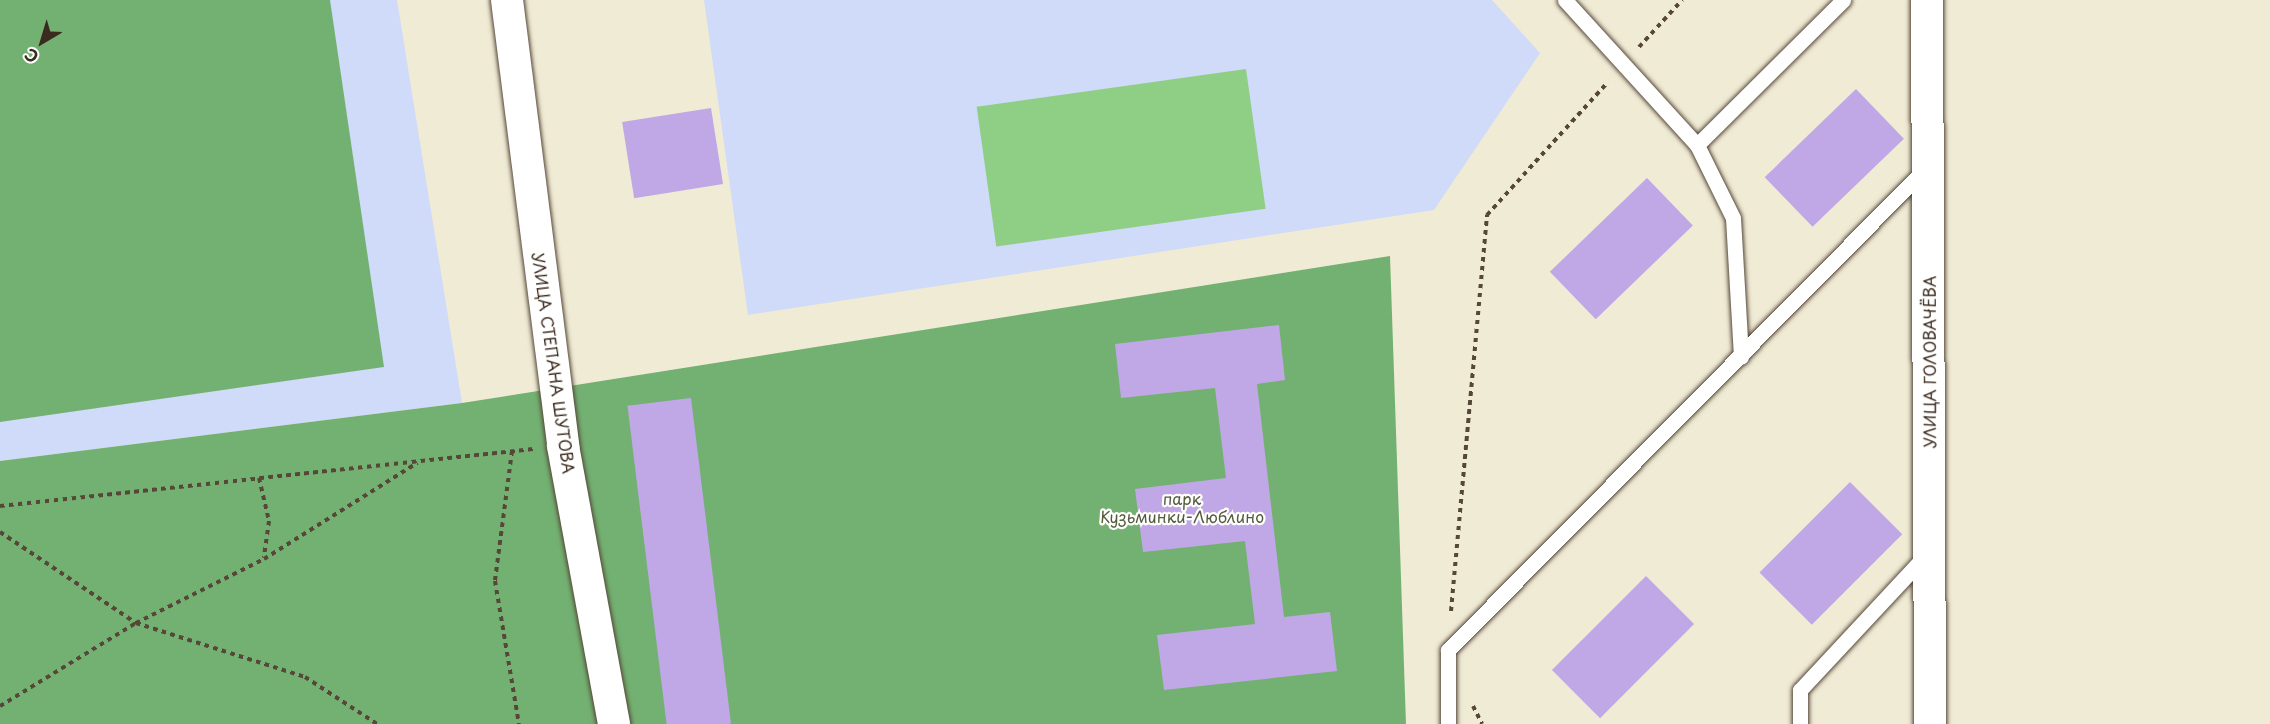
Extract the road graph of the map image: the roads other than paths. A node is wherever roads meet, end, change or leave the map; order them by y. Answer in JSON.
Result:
{"nodes":[{"id":1,"x":507,"y":0,"type":"edge"},
{"id":2,"x":1564,"y":0,"type":"edge"},
{"id":3,"x":1843,"y":0,"type":"edge"},
{"id":4,"x":1927,"y":0,"type":"edge"},
{"id":5,"x":1697,"y":145,"type":"junction"},
{"id":6,"x":1928,"y":165,"type":"junction"},
{"id":7,"x":1741,"y":357,"type":"junction"},
{"id":8,"x":1929,"y":552,"type":"junction"},
{"id":9,"x":614,"y":724,"type":"edge"},
{"id":10,"x":1448,"y":724,"type":"edge"},
{"id":11,"x":1800,"y":724,"type":"edge"},
{"id":12,"x":1930,"y":724,"type":"edge"}],
"edges":[{"from":1,"to":9,"type":"street","name":"УЛИЦА СТЕПАНА ШУТОВА"},
{"from":2,"to":5,"type":"lane"},
{"from":3,"to":5,"type":"lane"},
{"from":4,"to":6,"type":"street","name":"УЛИЦА ГОЛОВАЧЁВА"},
{"from":5,"to":7,"type":"lane"},
{"from":6,"to":7,"type":"lane"},
{"from":6,"to":8,"type":"street","name":"УЛИЦА ГОЛОВАЧЁВА"},
{"from":7,"to":10,"type":"lane"},
{"from":8,"to":11,"type":"lane"},
{"from":8,"to":12,"type":"street","name":"УЛИЦА ГОЛОВАЧЁВА"}]}
